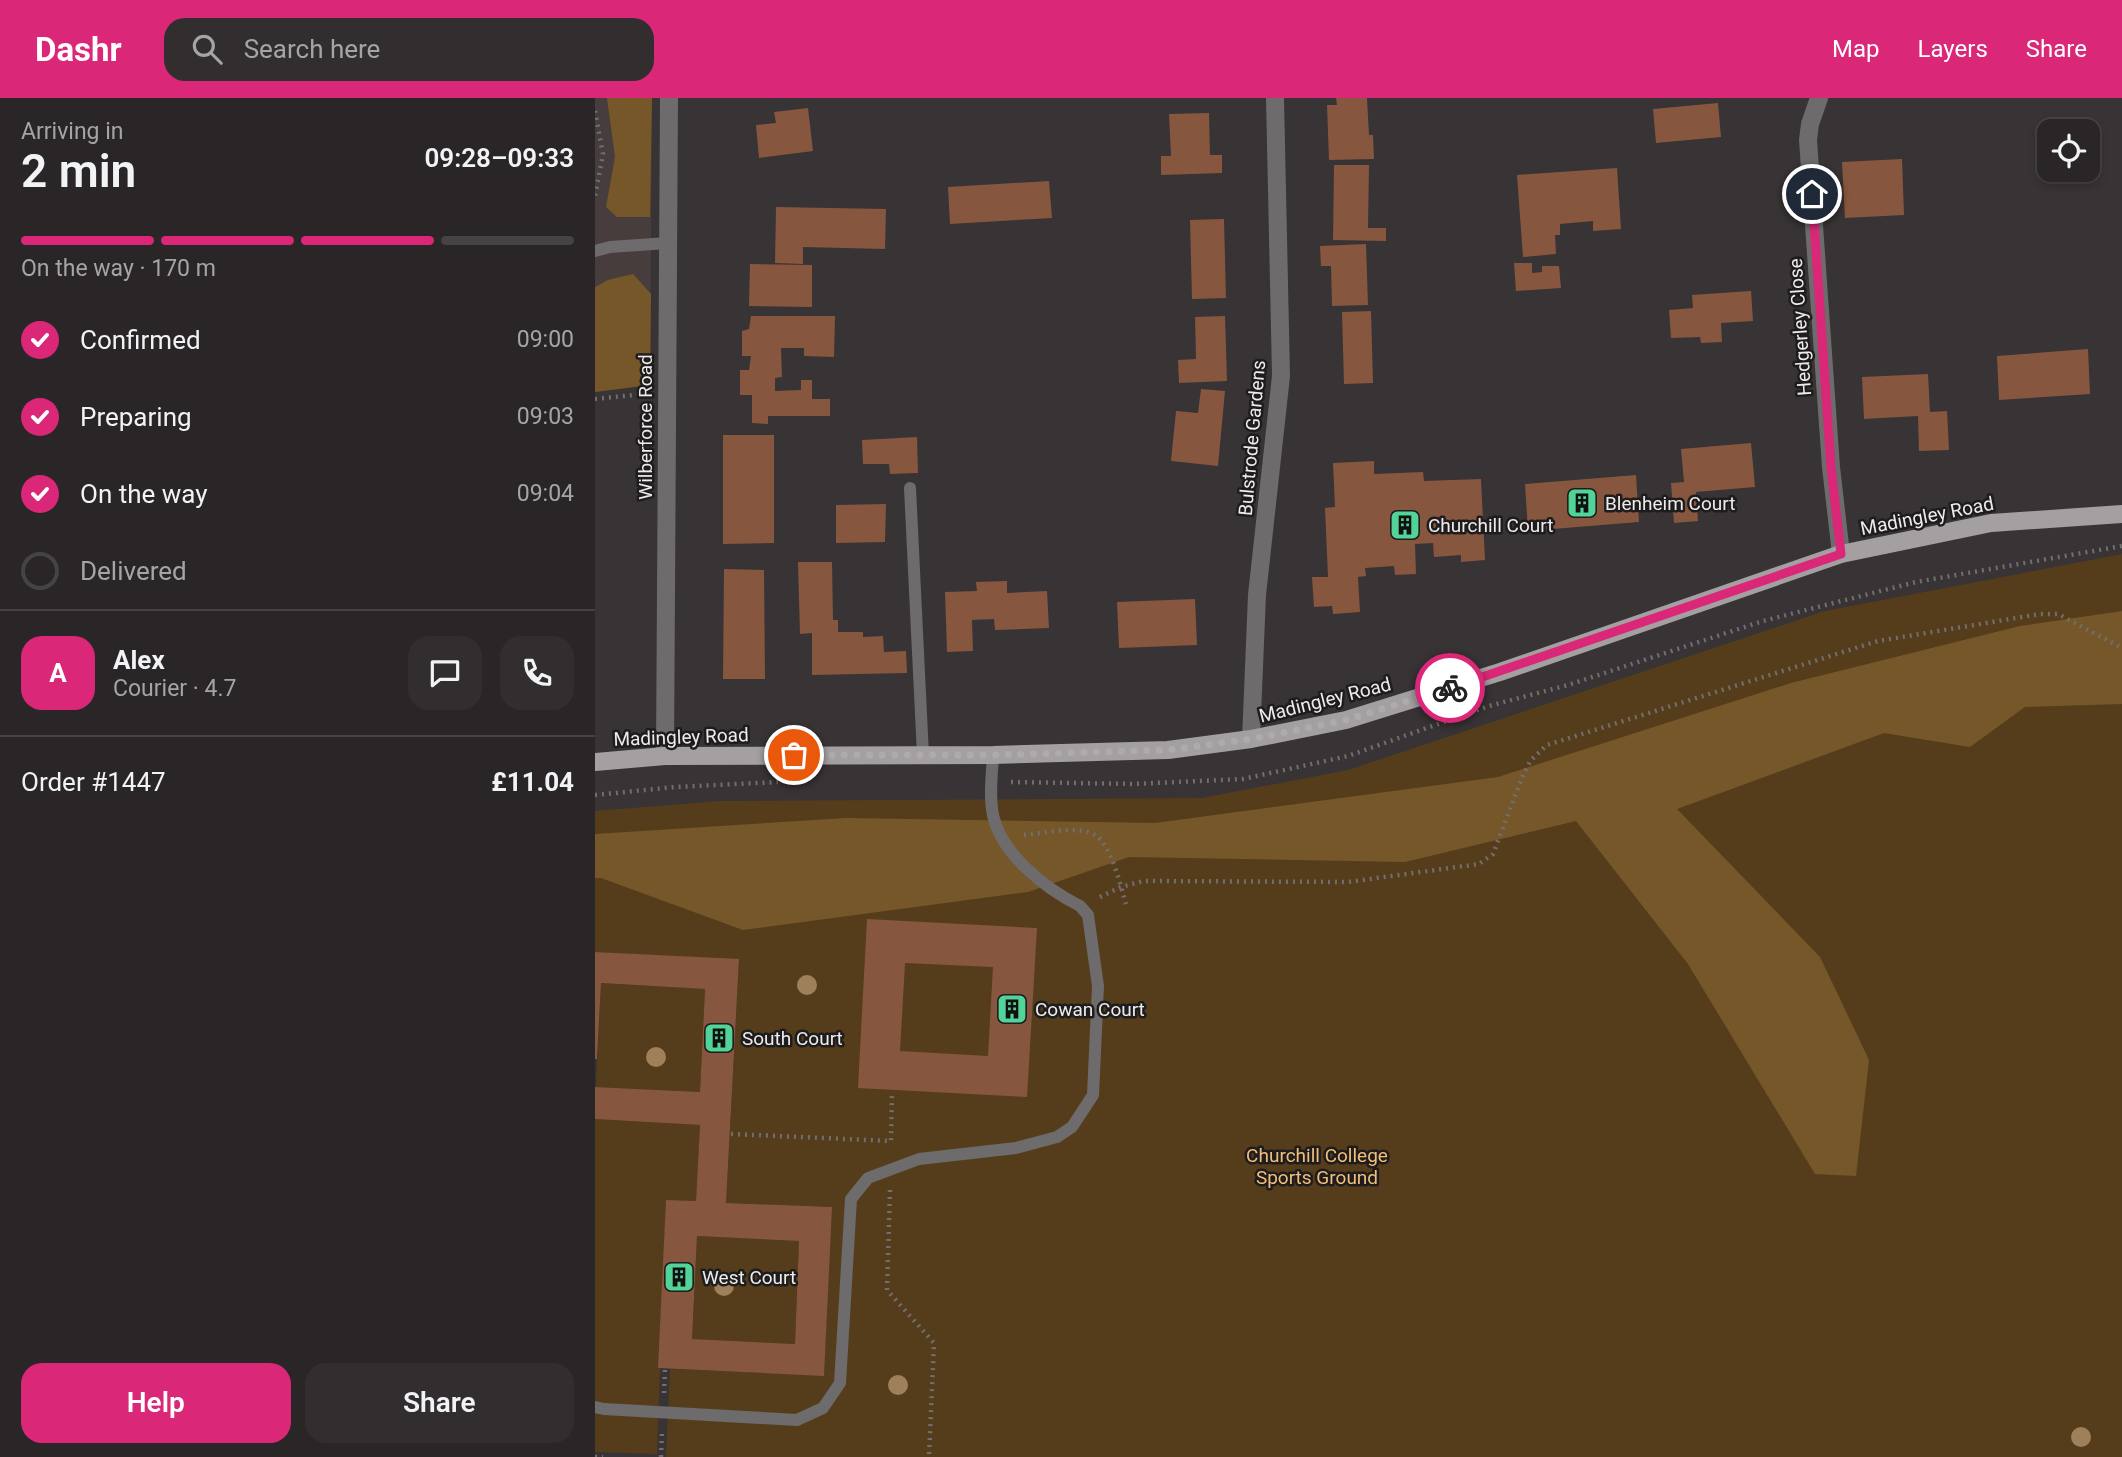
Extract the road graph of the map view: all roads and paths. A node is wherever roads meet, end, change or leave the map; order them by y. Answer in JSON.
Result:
{"nodes":[{"id":1,"x":669,"y":98,"type":"edge"},
{"id":2,"x":1275,"y":98,"type":"edge"},
{"id":3,"x":1819,"y":98,"type":"edge"},
{"id":4,"x":595,"y":111,"type":"edge"},
{"id":5,"x":595,"y":196,"type":"edge"},
{"id":6,"x":667,"y":243,"type":"junction"},
{"id":7,"x":595,"y":251,"type":"edge"},
{"id":8,"x":666,"y":391,"type":"junction"},
{"id":9,"x":595,"y":399,"type":"edge"},
{"id":10,"x":910,"y":488,"type":"dead end"},
{"id":11,"x":2122,"y":514,"type":"edge"},
{"id":12,"x":1841,"y":554,"type":"junction"},
{"id":13,"x":2122,"y":648,"type":"edge"},
{"id":14,"x":1251,"y":739,"type":"junction"},
{"id":15,"x":923,"y":755,"type":"junction"},
{"id":16,"x":993,"y":755,"type":"junction"},
{"id":17,"x":665,"y":756,"type":"junction"},
{"id":18,"x":595,"y":762,"type":"edge"},
{"id":19,"x":999,"y":834,"type":"junction"},
{"id":20,"x":1121,"y":887,"type":"junction"},
{"id":21,"x":1126,"y":904,"type":"dead end"},
{"id":22,"x":1080,"y":906,"type":"junction"},
{"id":23,"x":892,"y":1091,"type":"dead end"},
{"id":24,"x":731,"y":1134,"type":"dead end"},
{"id":25,"x":891,"y":1140,"type":"junction"},
{"id":26,"x":891,"y":1168,"type":"junction"},
{"id":27,"x":595,"y":1407,"type":"edge"},
{"id":28,"x":595,"y":1457,"type":"edge"},
{"id":29,"x":603,"y":1457,"type":"edge"},
{"id":30,"x":929,"y":1457,"type":"edge"}],
"edges":[{"from":1,"to":6,"type":"street","name":"Wilberforce Road"},
{"from":2,"to":14,"type":"street","name":"Bulstrode Gardens"},
{"from":3,"to":12,"type":"street","name":"Hedgerley Close"},
{"from":4,"to":5,"type":"path"},
{"from":6,"to":7,"type":"lane"},
{"from":6,"to":8,"type":"street","name":"Wilberforce Road"},
{"from":8,"to":9,"type":"path"},
{"from":8,"to":17,"type":"street","name":"Wilberforce Road"},
{"from":10,"to":15,"type":"lane"},
{"from":11,"to":12,"type":"main road","name":"Madingley Road"},
{"from":12,"to":14,"type":"main road","name":"Madingley Road"},
{"from":13,"to":20,"type":"path"},
{"from":14,"to":16,"type":"main road","name":"Madingley Road"},
{"from":15,"to":16,"type":"main road","name":"Madingley Road"},
{"from":15,"to":17,"type":"main road","name":"Madingley Road"},
{"from":16,"to":19,"type":"lane"},
{"from":17,"to":18,"type":"main road","name":"Madingley Road"},
{"from":19,"to":20,"type":"path"},
{"from":19,"to":22,"type":"lane"},
{"from":20,"to":21,"type":"path"},
{"from":20,"to":22,"type":"path"},
{"from":22,"to":26,"type":"lane"},
{"from":23,"to":25,"type":"path"},
{"from":24,"to":25,"type":"path"},
{"from":25,"to":26,"type":"path"},
{"from":26,"to":27,"type":"lane"},
{"from":26,"to":30,"type":"path"},
{"from":28,"to":29,"type":"path"}]}
